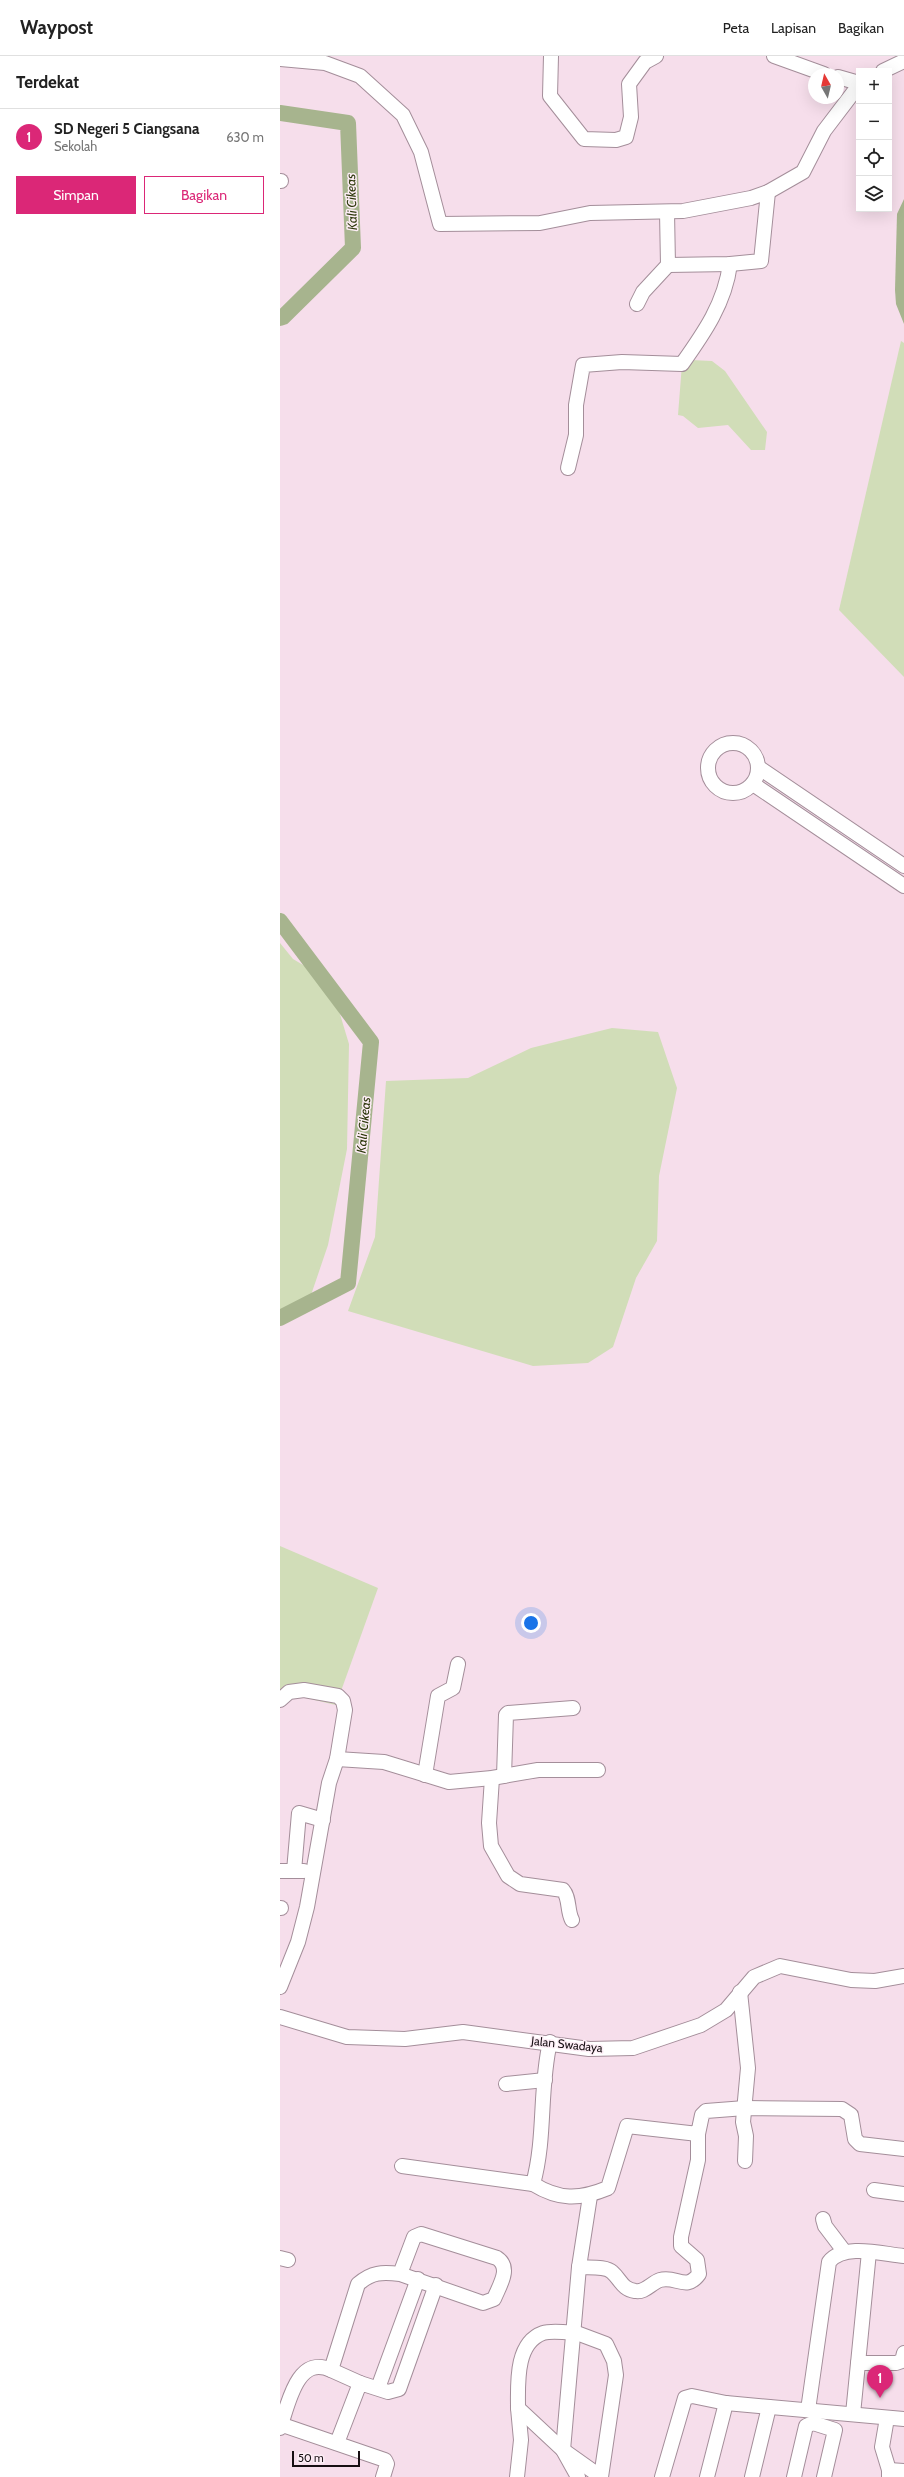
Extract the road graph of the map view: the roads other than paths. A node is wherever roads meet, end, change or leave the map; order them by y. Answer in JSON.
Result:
{"nodes":[{"id":1,"x":551,"y":56,"type":"edge"},
{"id":2,"x":656,"y":56,"type":"edge"},
{"id":3,"x":774,"y":56,"type":"edge"},
{"id":4,"x":280,"y":59,"type":"edge"},
{"id":5,"x":904,"y":61,"type":"edge"},
{"id":6,"x":808,"y":68,"type":"edge"},
{"id":7,"x":889,"y":68,"type":"edge"},
{"id":8,"x":844,"y":79,"type":"edge"},
{"id":9,"x":856,"y":83,"type":"edge"},
{"id":10,"x":856,"y":88,"type":"edge"},
{"id":11,"x":768,"y":192,"type":"junction"},
{"id":12,"x":667,"y":212,"type":"junction"},
{"id":13,"x":730,"y":264,"type":"junction"},
{"id":14,"x":668,"y":265,"type":"junction"},
{"id":15,"x":636,"y":304,"type":"dead end"},
{"id":16,"x":568,"y":468,"type":"dead end"},
{"id":17,"x":758,"y":767,"type":"junction"},
{"id":18,"x":753,"y":784,"type":"junction"},
{"id":19,"x":904,"y":866,"type":"edge"},
{"id":20,"x":904,"y":886,"type":"edge"},
{"id":21,"x":458,"y":1664,"type":"dead end"},
{"id":22,"x":280,"y":1700,"type":"edge"},
{"id":23,"x":573,"y":1708,"type":"dead end"},
{"id":24,"x":337,"y":1758,"type":"junction"},
{"id":25,"x":598,"y":1770,"type":"dead end"},
{"id":26,"x":425,"y":1776,"type":"junction"},
{"id":27,"x":498,"y":1777,"type":"junction"},
{"id":28,"x":323,"y":1820,"type":"junction"},
{"id":29,"x":287,"y":1871,"type":"edge"},
{"id":30,"x":312,"y":1872,"type":"junction"},
{"id":31,"x":572,"y":1920,"type":"dead end"},
{"id":32,"x":904,"y":1976,"type":"edge"},
{"id":33,"x":280,"y":1987,"type":"edge"},
{"id":34,"x":740,"y":1992,"type":"junction"},
{"id":35,"x":280,"y":2017,"type":"edge"},
{"id":36,"x":550,"y":2042,"type":"junction"},
{"id":37,"x":545,"y":2080,"type":"junction"},
{"id":38,"x":506,"y":2084,"type":"dead end"},
{"id":39,"x":745,"y":2108,"type":"junction"},
{"id":40,"x":698,"y":2134,"type":"junction"},
{"id":41,"x":904,"y":2149,"type":"edge"},
{"id":42,"x":745,"y":2161,"type":"dead end"},
{"id":43,"x":402,"y":2166,"type":"dead end"},
{"id":44,"x":533,"y":2184,"type":"junction"},
{"id":45,"x":874,"y":2190,"type":"dead end"},
{"id":46,"x":904,"y":2194,"type":"edge"},
{"id":47,"x":590,"y":2196,"type":"junction"},
{"id":48,"x":823,"y":2219,"type":"dead end"},
{"id":49,"x":844,"y":2251,"type":"junction"},
{"id":50,"x":869,"y":2252,"type":"junction"},
{"id":51,"x":904,"y":2256,"type":"edge"},
{"id":52,"x":579,"y":2268,"type":"junction"},
{"id":53,"x":400,"y":2274,"type":"junction"},
{"id":54,"x":418,"y":2279,"type":"junction"},
{"id":55,"x":436,"y":2285,"type":"junction"},
{"id":56,"x":574,"y":2332,"type":"junction"},
{"id":57,"x":904,"y":2353,"type":"edge"},
{"id":58,"x":858,"y":2363,"type":"junction"},
{"id":59,"x":330,"y":2370,"type":"junction"},
{"id":60,"x":360,"y":2382,"type":"junction"},
{"id":61,"x":378,"y":2388,"type":"junction"},
{"id":62,"x":726,"y":2403,"type":"junction"},
{"id":63,"x":769,"y":2407,"type":"junction"},
{"id":64,"x":518,"y":2408,"type":"junction"},
{"id":65,"x":808,"y":2410,"type":"junction"},
{"id":66,"x":853,"y":2414,"type":"junction"},
{"id":67,"x":887,"y":2418,"type":"junction"},
{"id":68,"x":904,"y":2419,"type":"edge"},
{"id":69,"x":280,"y":2425,"type":"edge"},
{"id":70,"x":337,"y":2443,"type":"junction"},
{"id":71,"x":563,"y":2450,"type":"junction"},
{"id":72,"x":904,"y":2471,"type":"edge"},
{"id":73,"x":889,"y":2474,"type":"edge"},
{"id":74,"x":384,"y":2477,"type":"edge"},
{"id":75,"x":517,"y":2477,"type":"edge"},
{"id":76,"x":578,"y":2477,"type":"edge"},
{"id":77,"x":662,"y":2477,"type":"edge"},
{"id":78,"x":708,"y":2477,"type":"edge"},
{"id":79,"x":752,"y":2477,"type":"edge"},
{"id":80,"x":794,"y":2477,"type":"edge"},
{"id":81,"x":824,"y":2477,"type":"edge"}],
"edges":[{"from":1,"to":2,"type":"street"},
{"from":3,"to":6,"type":"street"},
{"from":4,"to":12,"type":"street"},
{"from":5,"to":7,"type":"street"},
{"from":8,"to":9,"type":"street"},
{"from":10,"to":11,"type":"street"},
{"from":11,"to":12,"type":"street"},
{"from":11,"to":13,"type":"street"},
{"from":12,"to":14,"type":"street"},
{"from":13,"to":14,"type":"street"},
{"from":13,"to":16,"type":"street"},
{"from":14,"to":15,"type":"street"},
{"from":17,"to":18,"type":"street"},
{"from":17,"to":18,"type":"street"},
{"from":17,"to":19,"type":"street"},
{"from":18,"to":20,"type":"street"},
{"from":21,"to":26,"type":"street"},
{"from":22,"to":24,"type":"street"},
{"from":23,"to":27,"type":"street"},
{"from":24,"to":26,"type":"street"},
{"from":24,"to":28,"type":"street"},
{"from":25,"to":27,"type":"street"},
{"from":26,"to":27,"type":"street"},
{"from":27,"to":31,"type":"street"},
{"from":28,"to":29,"type":"street"},
{"from":28,"to":30,"type":"street"},
{"from":29,"to":30,"type":"street"},
{"from":30,"to":33,"type":"street"},
{"from":32,"to":34,"type":"street","name":"Jalan Swadaya"},
{"from":34,"to":36,"type":"street","name":"Jalan Swadaya"},
{"from":34,"to":39,"type":"street"},
{"from":35,"to":36,"type":"street","name":"Jalan Swadaya"},
{"from":36,"to":37,"type":"street"},
{"from":37,"to":38,"type":"street"},
{"from":37,"to":44,"type":"street"},
{"from":39,"to":40,"type":"street"},
{"from":39,"to":41,"type":"street"},
{"from":39,"to":42,"type":"street"},
{"from":40,"to":47,"type":"street"},
{"from":40,"to":52,"type":"street"},
{"from":43,"to":44,"type":"street"},
{"from":44,"to":47,"type":"street"},
{"from":45,"to":46,"type":"street"},
{"from":47,"to":52,"type":"street"},
{"from":48,"to":49,"type":"street"},
{"from":49,"to":50,"type":"street"},
{"from":49,"to":65,"type":"street"},
{"from":50,"to":51,"type":"street"},
{"from":50,"to":58,"type":"street"},
{"from":52,"to":56,"type":"street"},
{"from":53,"to":54,"type":"street"},
{"from":53,"to":55,"type":"street"},
{"from":53,"to":59,"type":"street"},
{"from":54,"to":55,"type":"street"},
{"from":54,"to":61,"type":"street"},
{"from":55,"to":61,"type":"street"},
{"from":56,"to":64,"type":"street"},
{"from":56,"to":71,"type":"street"},
{"from":56,"to":71,"type":"street"},
{"from":57,"to":58,"type":"street"},
{"from":58,"to":66,"type":"street"},
{"from":59,"to":60,"type":"street"},
{"from":59,"to":69,"type":"street"},
{"from":60,"to":61,"type":"street"},
{"from":60,"to":70,"type":"street"},
{"from":62,"to":63,"type":"street"},
{"from":62,"to":77,"type":"street"},
{"from":62,"to":78,"type":"street"},
{"from":63,"to":65,"type":"street"},
{"from":63,"to":79,"type":"street"},
{"from":64,"to":71,"type":"street"},
{"from":64,"to":75,"type":"street"},
{"from":65,"to":66,"type":"street"},
{"from":66,"to":67,"type":"street"},
{"from":67,"to":68,"type":"street"},
{"from":67,"to":73,"type":"street"},
{"from":69,"to":70,"type":"street"},
{"from":70,"to":74,"type":"street"},
{"from":71,"to":76,"type":"street"},
{"from":72,"to":73,"type":"street"},
{"from":80,"to":81,"type":"street"}]}
